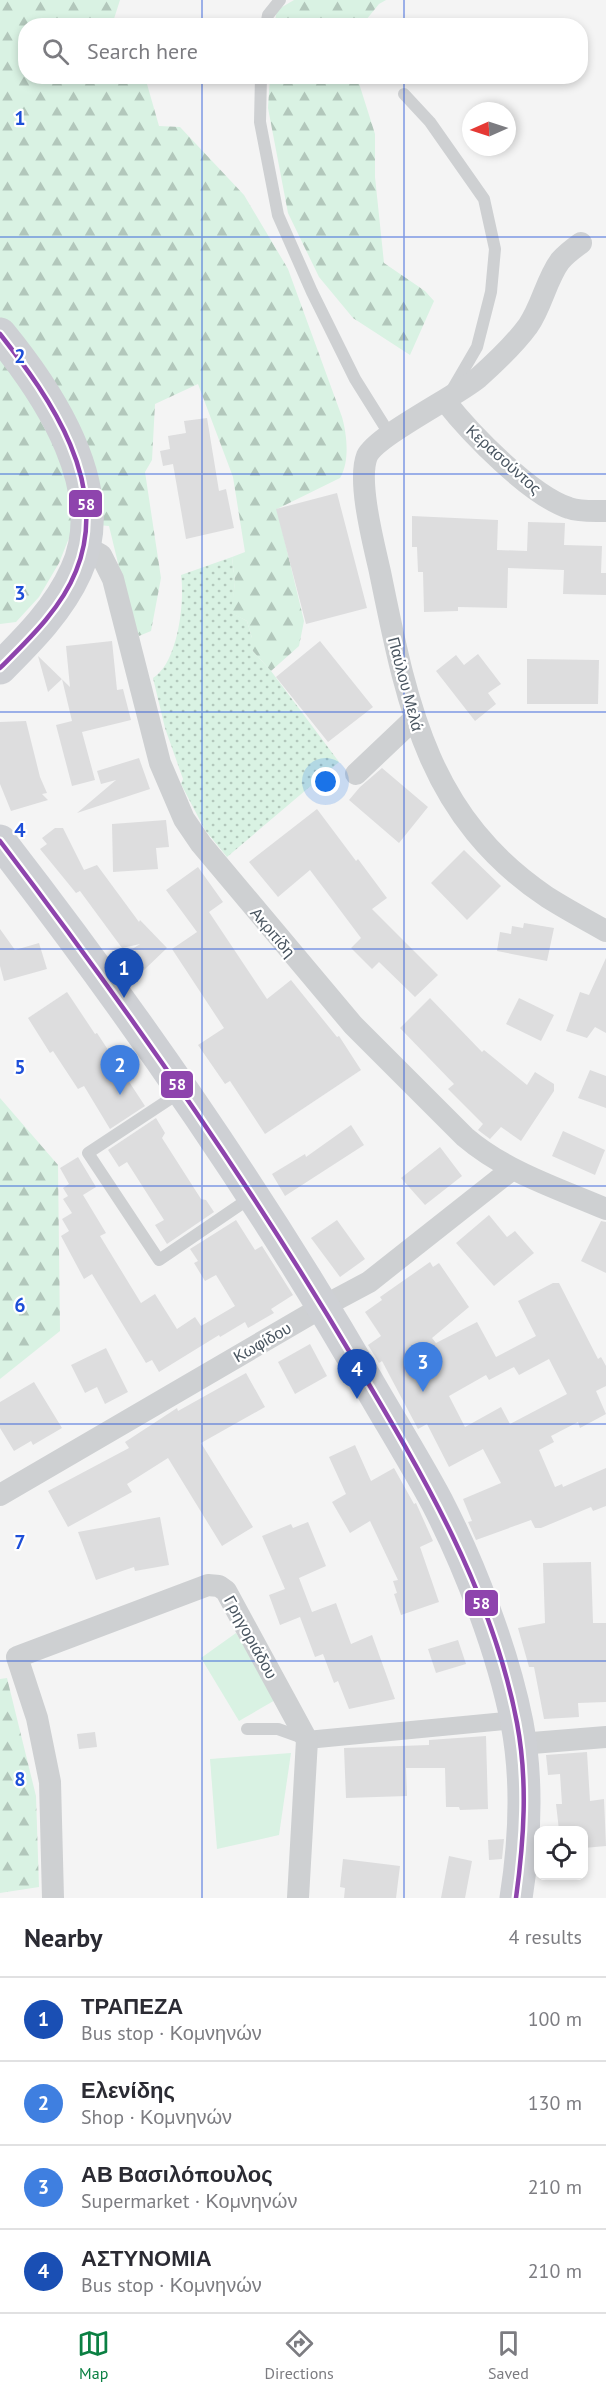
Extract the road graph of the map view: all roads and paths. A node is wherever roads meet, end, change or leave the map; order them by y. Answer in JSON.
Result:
{"nodes":[{"id":1,"x":280,"y":0,"type":"edge"},
{"id":2,"x":267,"y":18,"type":"edge"},
{"id":3,"x":261,"y":84,"type":"edge"},
{"id":4,"x":404,"y":94,"type":"dead end"},
{"id":5,"x":580,"y":243,"type":"dead end"},
{"id":6,"x":0,"y":334,"type":"edge"},
{"id":7,"x":446,"y":401,"type":"junction"},
{"id":8,"x":390,"y":435,"type":"junction"},
{"id":9,"x":606,"y":511,"type":"edge"},
{"id":10,"x":85,"y":546,"type":"junction"},
{"id":11,"x":0,"y":668,"type":"edge"},
{"id":12,"x":414,"y":719,"type":"junction"},
{"id":13,"x":356,"y":774,"type":"dead end"},
{"id":14,"x":0,"y":841,"type":"edge"},
{"id":15,"x":606,"y":931,"type":"edge"},
{"id":16,"x":183,"y":1090,"type":"junction"},
{"id":17,"x":511,"y":1170,"type":"junction"},
{"id":18,"x":254,"y":1196,"type":"junction"},
{"id":19,"x":606,"y":1209,"type":"edge"},
{"id":20,"x":324,"y":1306,"type":"junction"},
{"id":21,"x":0,"y":1495,"type":"edge"},
{"id":22,"x":247,"y":1729,"type":"dead end"},
{"id":23,"x":518,"y":1732,"type":"junction"},
{"id":24,"x":606,"y":1737,"type":"edge"},
{"id":25,"x":307,"y":1740,"type":"junction"},
{"id":26,"x":53,"y":1898,"type":"edge"},
{"id":27,"x":298,"y":1898,"type":"edge"},
{"id":28,"x":516,"y":1898,"type":"edge"}],
"edges":[{"from":1,"to":2,"type":"lane"},
{"from":3,"to":8,"type":"lane"},
{"from":4,"to":7,"type":"lane"},
{"from":5,"to":7,"type":"street","name":"Παύλου Μελά"},
{"from":6,"to":10,"type":"main road"},
{"from":7,"to":8,"type":"street","name":"Παύλου Μελά"},
{"from":7,"to":9,"type":"street","name":"Κερασούντος"},
{"from":8,"to":12,"type":"street","name":"Παύλου Μελά"},
{"from":10,"to":11,"type":"main road"},
{"from":10,"to":17,"type":"street","name":"Ακριτίδη"},
{"from":12,"to":13,"type":"street"},
{"from":12,"to":15,"type":"street","name":"Παύλου Μελά"},
{"from":14,"to":16,"type":"main road"},
{"from":16,"to":18,"type":"main road"},
{"from":16,"to":18,"type":"lane"},
{"from":17,"to":19,"type":"street","name":"Ακριτίδη"},
{"from":17,"to":20,"type":"street","name":"Κωφίδου"},
{"from":18,"to":20,"type":"main road"},
{"from":20,"to":21,"type":"street","name":"Κωφίδου"},
{"from":20,"to":23,"type":"main road"},
{"from":22,"to":25,"type":"lane"},
{"from":23,"to":24,"type":"street"},
{"from":23,"to":25,"type":"street"},
{"from":23,"to":28,"type":"main road"},
{"from":25,"to":26,"type":"street","name":"Γρηγοριάδου"},
{"from":25,"to":27,"type":"street"}]}
